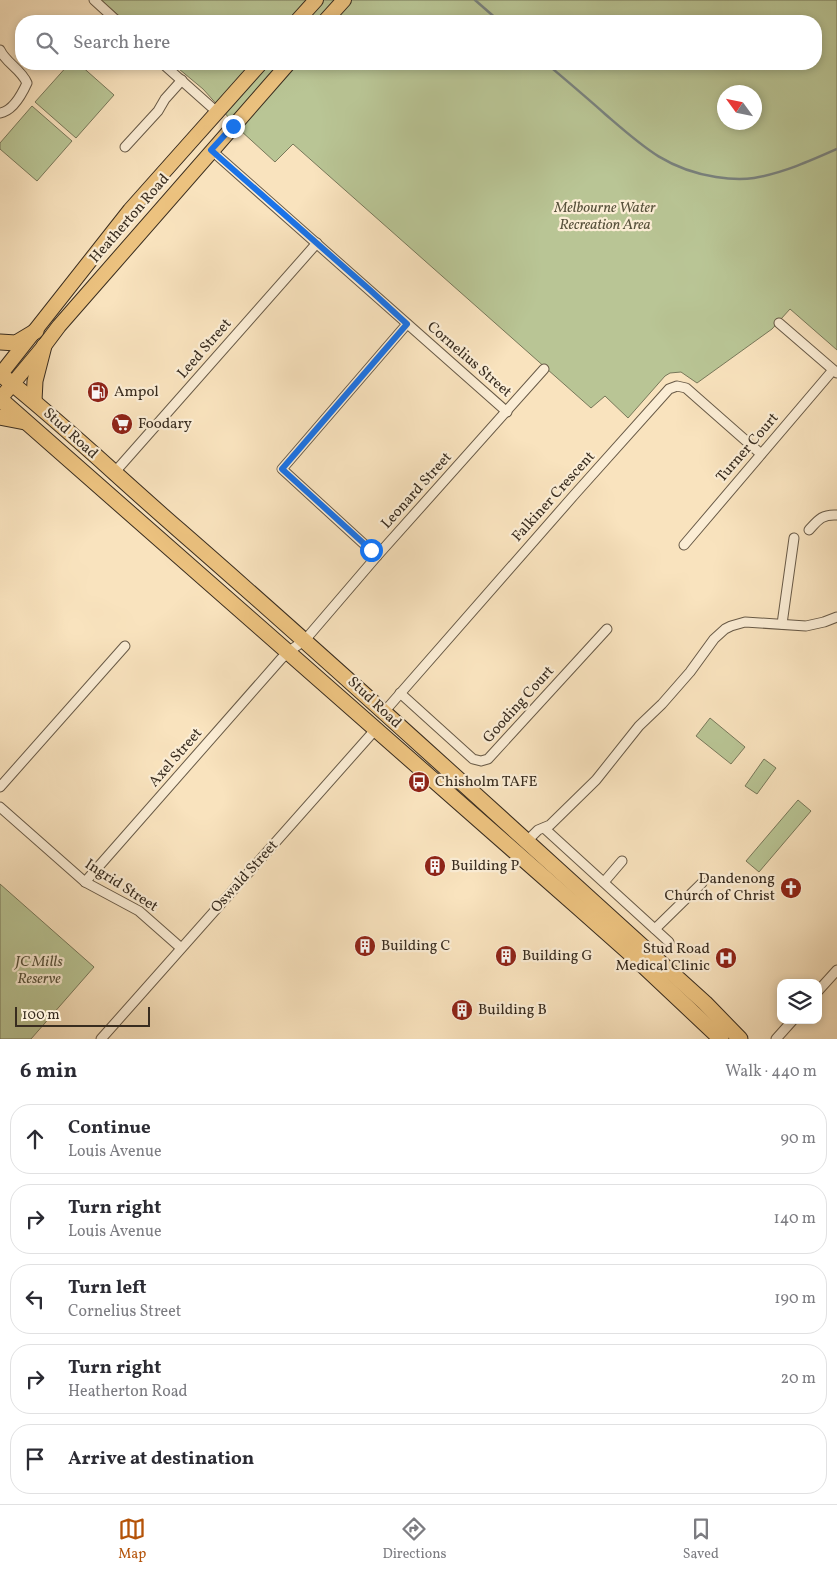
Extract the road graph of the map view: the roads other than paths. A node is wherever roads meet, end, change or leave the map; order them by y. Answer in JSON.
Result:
{"nodes":[{"id":1,"x":94,"y":0,"type":"edge"},
{"id":2,"x":316,"y":0,"type":"edge"},
{"id":3,"x":344,"y":0,"type":"edge"},
{"id":4,"x":110,"y":15,"type":"edge"},
{"id":5,"x":302,"y":15,"type":"edge"},
{"id":6,"x":330,"y":15,"type":"edge"},
{"id":7,"x":0,"y":50,"type":"edge"},
{"id":8,"x":15,"y":68,"type":"edge"},
{"id":9,"x":17,"y":70,"type":"edge"},
{"id":10,"x":170,"y":70,"type":"edge"},
{"id":11,"x":255,"y":70,"type":"edge"},
{"id":12,"x":283,"y":70,"type":"edge"},
{"id":13,"x":182,"y":80,"type":"junction"},
{"id":14,"x":217,"y":112,"type":"junction"},
{"id":15,"x":0,"y":113,"type":"edge"},
{"id":16,"x":233,"y":126,"type":"junction"},
{"id":17,"x":195,"y":136,"type":"junction"},
{"id":18,"x":125,"y":147,"type":"dead end"},
{"id":19,"x":211,"y":150,"type":"junction"},
{"id":20,"x":317,"y":243,"type":"junction"},
{"id":21,"x":779,"y":323,"type":"dead end"},
{"id":22,"x":407,"y":324,"type":"junction"},
{"id":23,"x":36,"y":330,"type":"junction"},
{"id":24,"x":0,"y":342,"type":"edge"},
{"id":25,"x":44,"y":346,"type":"junction"},
{"id":26,"x":544,"y":369,"type":"dead end"},
{"id":27,"x":835,"y":371,"type":"edge"},
{"id":28,"x":0,"y":374,"type":"edge"},
{"id":29,"x":13,"y":384,"type":"junction"},
{"id":30,"x":0,"y":399,"type":"edge"},
{"id":31,"x":34,"y":401,"type":"junction"},
{"id":32,"x":507,"y":412,"type":"junction"},
{"id":33,"x":0,"y":417,"type":"edge"},
{"id":34,"x":26,"y":423,"type":"junction"},
{"id":35,"x":761,"y":454,"type":"junction"},
{"id":36,"x":114,"y":473,"type":"junction"},
{"id":37,"x":837,"y":515,"type":"edge"},
{"id":38,"x":809,"y":530,"type":"dead end"},
{"id":39,"x":794,"y":538,"type":"dead end"},
{"id":40,"x":684,"y":545,"type":"dead end"},
{"id":41,"x":377,"y":556,"type":"junction"},
{"id":42,"x":837,"y":617,"type":"edge"},
{"id":43,"x":782,"y":624,"type":"junction"},
{"id":44,"x":607,"y":629,"type":"dead end"},
{"id":45,"x":305,"y":640,"type":"junction"},
{"id":46,"x":125,"y":646,"type":"dead end"},
{"id":47,"x":288,"y":652,"type":"junction"},
{"id":48,"x":400,"y":694,"type":"junction"},
{"id":49,"x":384,"y":712,"type":"junction"},
{"id":50,"x":375,"y":730,"type":"junction"},
{"id":51,"x":0,"y":787,"type":"edge"},
{"id":52,"x":0,"y":807,"type":"edge"},
{"id":53,"x":544,"y":828,"type":"junction"},
{"id":54,"x":526,"y":842,"type":"junction"},
{"id":55,"x":622,"y":861,"type":"dead end"},
{"id":56,"x":84,"y":882,"type":"junction"},
{"id":57,"x":604,"y":882,"type":"junction"},
{"id":58,"x":702,"y":883,"type":"dead end"},
{"id":59,"x":655,"y":929,"type":"junction"},
{"id":60,"x":669,"y":942,"type":"dead end"},
{"id":61,"x":181,"y":948,"type":"junction"},
{"id":62,"x":837,"y":970,"type":"edge"},
{"id":63,"x":822,"y":987,"type":"edge"},
{"id":64,"x":789,"y":1024,"type":"edge"},
{"id":65,"x":101,"y":1039,"type":"edge"},
{"id":66,"x":721,"y":1039,"type":"edge"},
{"id":67,"x":740,"y":1039,"type":"edge"},
{"id":68,"x":776,"y":1039,"type":"edge"}],
"edges":[{"from":1,"to":4,"type":"street"},
{"from":2,"to":5,"type":"main road"},
{"from":3,"to":6,"type":"main road"},
{"from":7,"to":8,"type":"street"},
{"from":9,"to":15,"type":"street"},
{"from":10,"to":13,"type":"street"},
{"from":11,"to":14,"type":"main road","name":"Heatherton Road"},
{"from":12,"to":16,"type":"main road","name":"Heatherton Road"},
{"from":13,"to":14,"type":"street"},
{"from":13,"to":18,"type":"street"},
{"from":14,"to":16,"type":"main road"},
{"from":14,"to":17,"type":"main road","name":"Heatherton Road"},
{"from":16,"to":19,"type":"main road","name":"Heatherton Road"},
{"from":17,"to":19,"type":"main road"},
{"from":17,"to":23,"type":"main road","name":"Heatherton Road"},
{"from":19,"to":20,"type":"street","name":"Cornelius Street"},
{"from":19,"to":25,"type":"main road","name":"Heatherton Road"},
{"from":20,"to":22,"type":"street","name":"Cornelius Street"},
{"from":20,"to":36,"type":"street","name":"Leed Street"},
{"from":21,"to":27,"type":"street"},
{"from":22,"to":32,"type":"street","name":"Cornelius Street"},
{"from":22,"to":41,"type":"street"},
{"from":23,"to":24,"type":"highway"},
{"from":23,"to":28,"type":"main road","name":"Heatherton Road"},
{"from":25,"to":29,"type":"main road","name":"Heatherton Road"},
{"from":25,"to":31,"type":"highway"},
{"from":26,"to":32,"type":"street","name":"Leonard Street"},
{"from":27,"to":35,"type":"street","name":"Turner Court"},
{"from":28,"to":29,"type":"highway","name":"Stud Road"},
{"from":29,"to":30,"type":"main road","name":"Heatherton Road"},
{"from":29,"to":31,"type":"highway","name":"Stud Road"},
{"from":30,"to":34,"type":"highway","name":"Stud Road"},
{"from":31,"to":36,"type":"highway","name":"Stud Road"},
{"from":32,"to":41,"type":"street","name":"Leonard Street"},
{"from":33,"to":34,"type":"highway"},
{"from":34,"to":47,"type":"highway","name":"Stud Road"},
{"from":35,"to":40,"type":"street","name":"Turner Court"},
{"from":35,"to":48,"type":"street","name":"Falkiner Crescent"},
{"from":36,"to":45,"type":"highway","name":"Stud Road"},
{"from":37,"to":38,"type":"street"},
{"from":39,"to":43,"type":"street"},
{"from":41,"to":45,"type":"street","name":"Leonard Street"},
{"from":42,"to":43,"type":"street"},
{"from":43,"to":53,"type":"street"},
{"from":44,"to":48,"type":"street","name":"Gooding Court"},
{"from":45,"to":47,"type":"street","name":"Leonard Street"},
{"from":45,"to":49,"type":"highway","name":"Stud Road"},
{"from":46,"to":51,"type":"street"},
{"from":47,"to":50,"type":"highway","name":"Stud Road"},
{"from":47,"to":56,"type":"street","name":"Axel Street"},
{"from":48,"to":49,"type":"street","name":"Falkiner Crescent"},
{"from":49,"to":50,"type":"highway","name":"Oswald Street"},
{"from":49,"to":54,"type":"highway","name":"Stud Road"},
{"from":50,"to":61,"type":"street","name":"Oswald Street"},
{"from":50,"to":66,"type":"highway","name":"Stud Road"},
{"from":52,"to":56,"type":"street","name":"Ingrid Street"},
{"from":53,"to":54,"type":"street"},
{"from":53,"to":57,"type":"street"},
{"from":54,"to":67,"type":"highway","name":"Stud Road"},
{"from":55,"to":57,"type":"street"},
{"from":56,"to":61,"type":"street","name":"Ingrid Street"},
{"from":57,"to":59,"type":"street"},
{"from":58,"to":59,"type":"street"},
{"from":59,"to":60,"type":"street"},
{"from":61,"to":65,"type":"street","name":"Oswald Street"},
{"from":62,"to":63,"type":"street"},
{"from":64,"to":68,"type":"street"}]}
